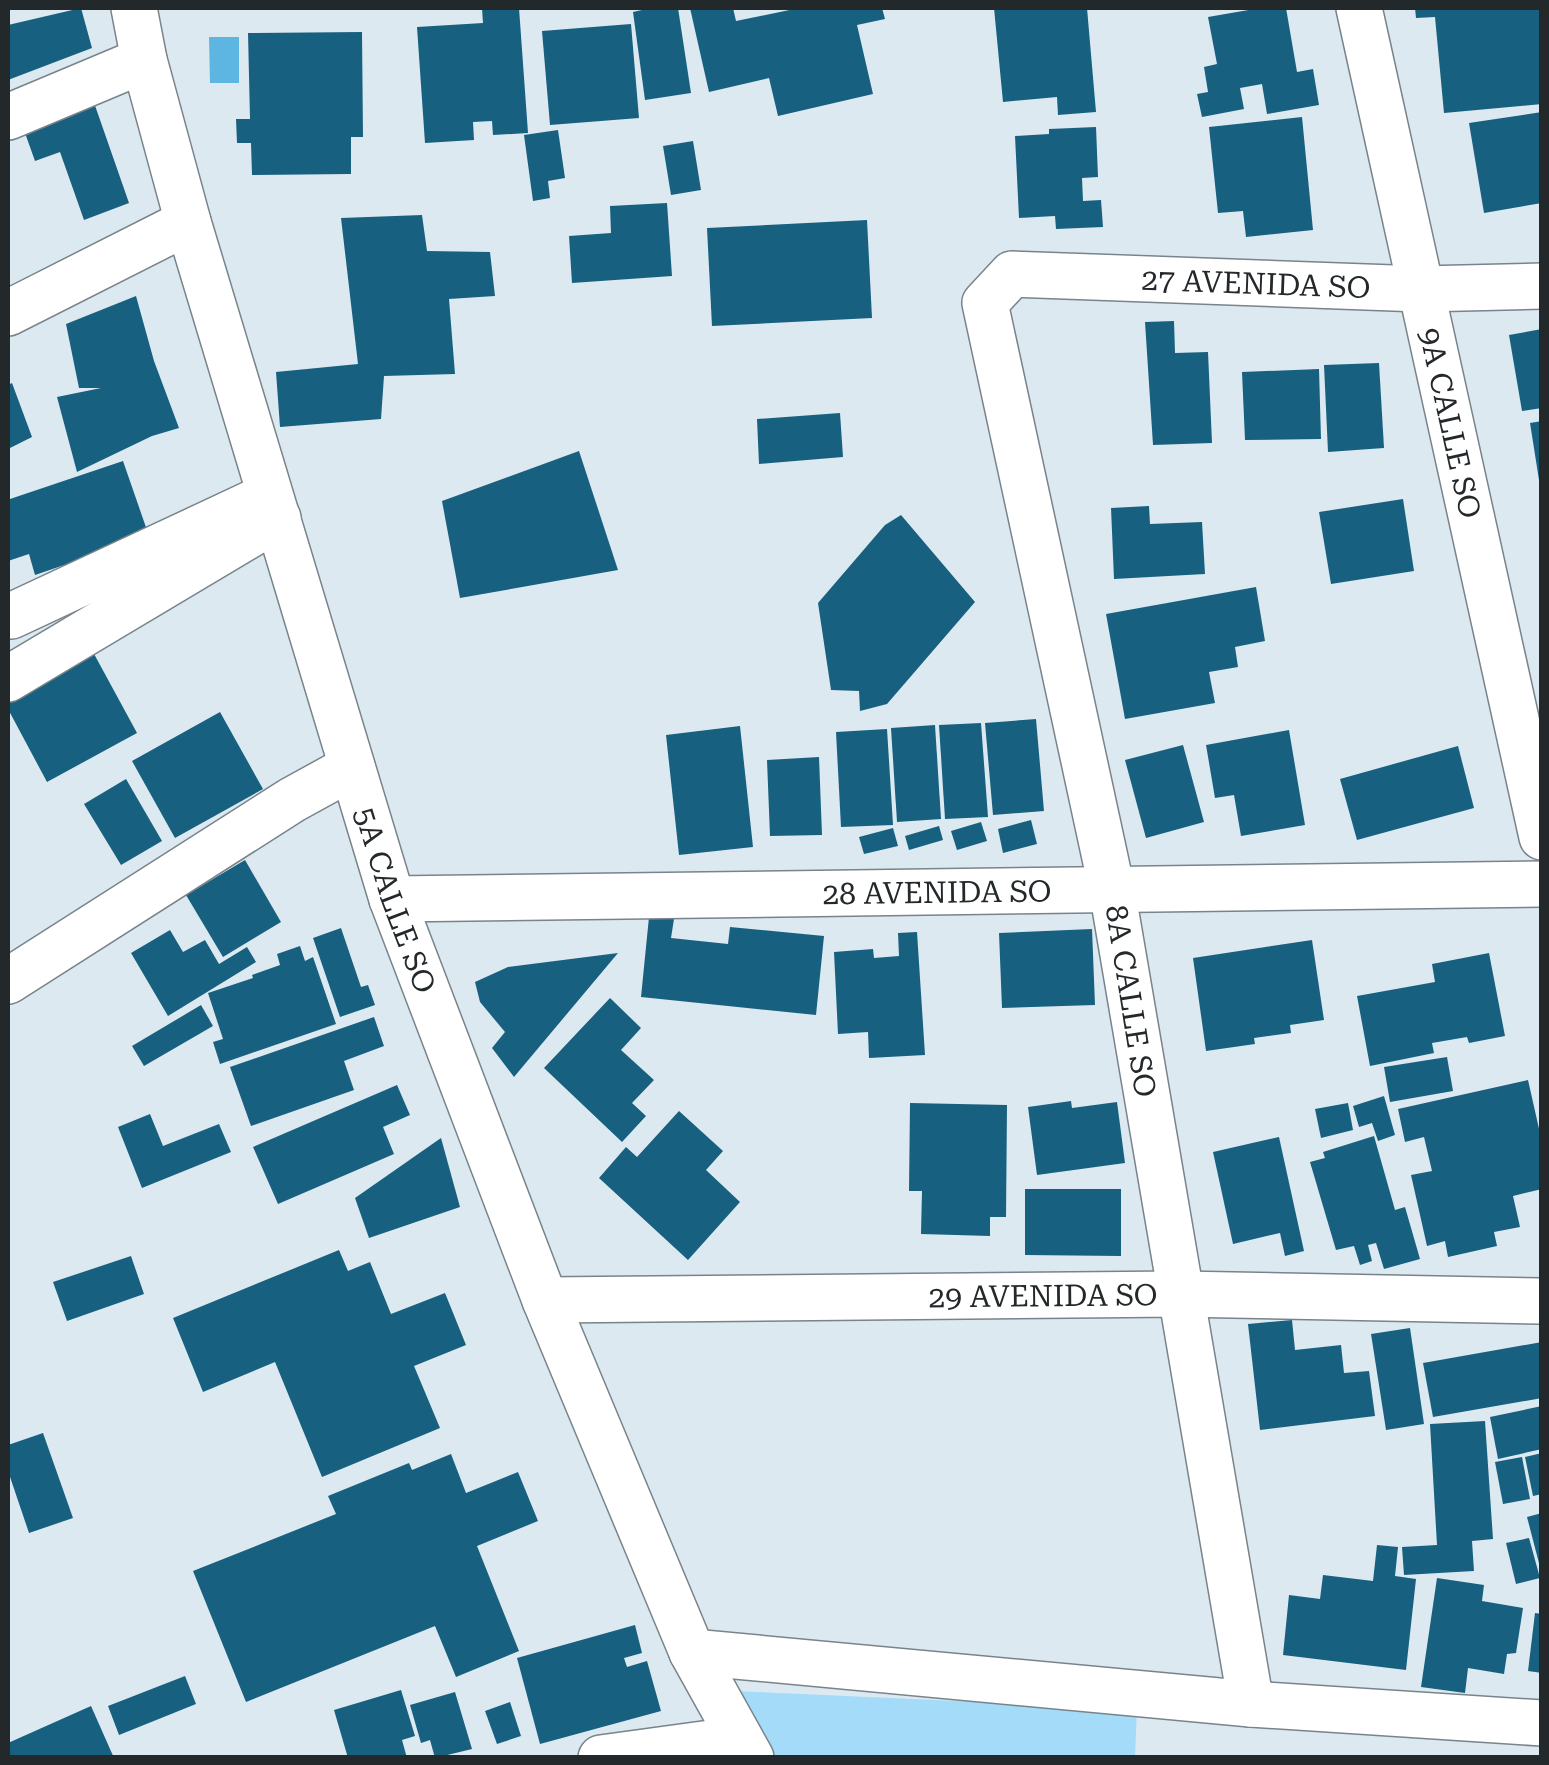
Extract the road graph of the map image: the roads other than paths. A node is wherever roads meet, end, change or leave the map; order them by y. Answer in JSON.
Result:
{"nodes":[{"id":1,"x":134,"y":8,"type":"edge"},
{"id":2,"x":1359,"y":8,"type":"edge"},
{"id":3,"x":144,"y":60,"type":"junction"},
{"id":4,"x":8,"y":118,"type":"edge"},
{"id":5,"x":188,"y":222,"type":"junction"},
{"id":6,"x":1542,"y":286,"type":"edge"},
{"id":7,"x":1421,"y":289,"type":"junction"},
{"id":8,"x":986,"y":303,"type":"joint"},
{"id":9,"x":8,"y":313,"type":"edge"},
{"id":10,"x":274,"y":506,"type":"junction"},
{"id":11,"x":11,"y":616,"type":"dead end"},
{"id":12,"x":8,"y":679,"type":"edge"},
{"id":13,"x":352,"y":767,"type":"junction"},
{"id":14,"x":1542,"y":837,"type":"edge"},
{"id":15,"x":1542,"y":884,"type":"edge"},
{"id":16,"x":1112,"y":890,"type":"junction"},
{"id":17,"x":392,"y":899,"type":"junction"},
{"id":18,"x":8,"y":980,"type":"edge"},
{"id":19,"x":1180,"y":1294,"type":"junction"},
{"id":20,"x":544,"y":1300,"type":"junction"},
{"id":21,"x":1542,"y":1301,"type":"edge"},
{"id":22,"x":692,"y":1652,"type":"junction"},
{"id":23,"x":1251,"y":1704,"type":"junction"},
{"id":24,"x":1542,"y":1723,"type":"edge"},
{"id":25,"x":746,"y":1748,"type":"edge"},
{"id":26,"x":601,"y":1758,"type":"edge"}],
"edges":[{"from":1,"to":3,"type":"street","name":"5A CALLE SO"},
{"from":2,"to":7,"type":"street","name":"9A CALLE SO"},
{"from":3,"to":4,"type":"street"},
{"from":3,"to":5,"type":"street","name":"5A CALLE SO"},
{"from":5,"to":9,"type":"street"},
{"from":5,"to":10,"type":"street","name":"5A CALLE SO"},
{"from":6,"to":7,"type":"street","name":"27 AVENIDA SO"},
{"from":7,"to":8,"type":"street","name":"27 AVENIDA SO"},
{"from":7,"to":14,"type":"street","name":"9A CALLE SO"},
{"from":8,"to":16,"type":"street","name":"8A CALLE SO"},
{"from":10,"to":11,"type":"street"},
{"from":10,"to":12,"type":"street"},
{"from":10,"to":13,"type":"street","name":"5A CALLE SO"},
{"from":13,"to":17,"type":"street","name":"5A CALLE SO"},
{"from":13,"to":18,"type":"street"},
{"from":15,"to":16,"type":"street","name":"28 AVENIDA SO"},
{"from":16,"to":17,"type":"street","name":"28 AVENIDA SO"},
{"from":16,"to":19,"type":"street","name":"8A CALLE SO"},
{"from":17,"to":20,"type":"street","name":"5A CALLE SO"},
{"from":19,"to":20,"type":"street","name":"29 AVENIDA SO"},
{"from":19,"to":21,"type":"street","name":"29 AVENIDA SO"},
{"from":19,"to":23,"type":"street","name":"8A CALLE SO"},
{"from":20,"to":22,"type":"street","name":"5A CALLE SO"},
{"from":22,"to":23,"type":"street"},
{"from":22,"to":25,"type":"street","name":"5A CALLE SO"},
{"from":23,"to":24,"type":"street"},
{"from":25,"to":26,"type":"street"}]}
